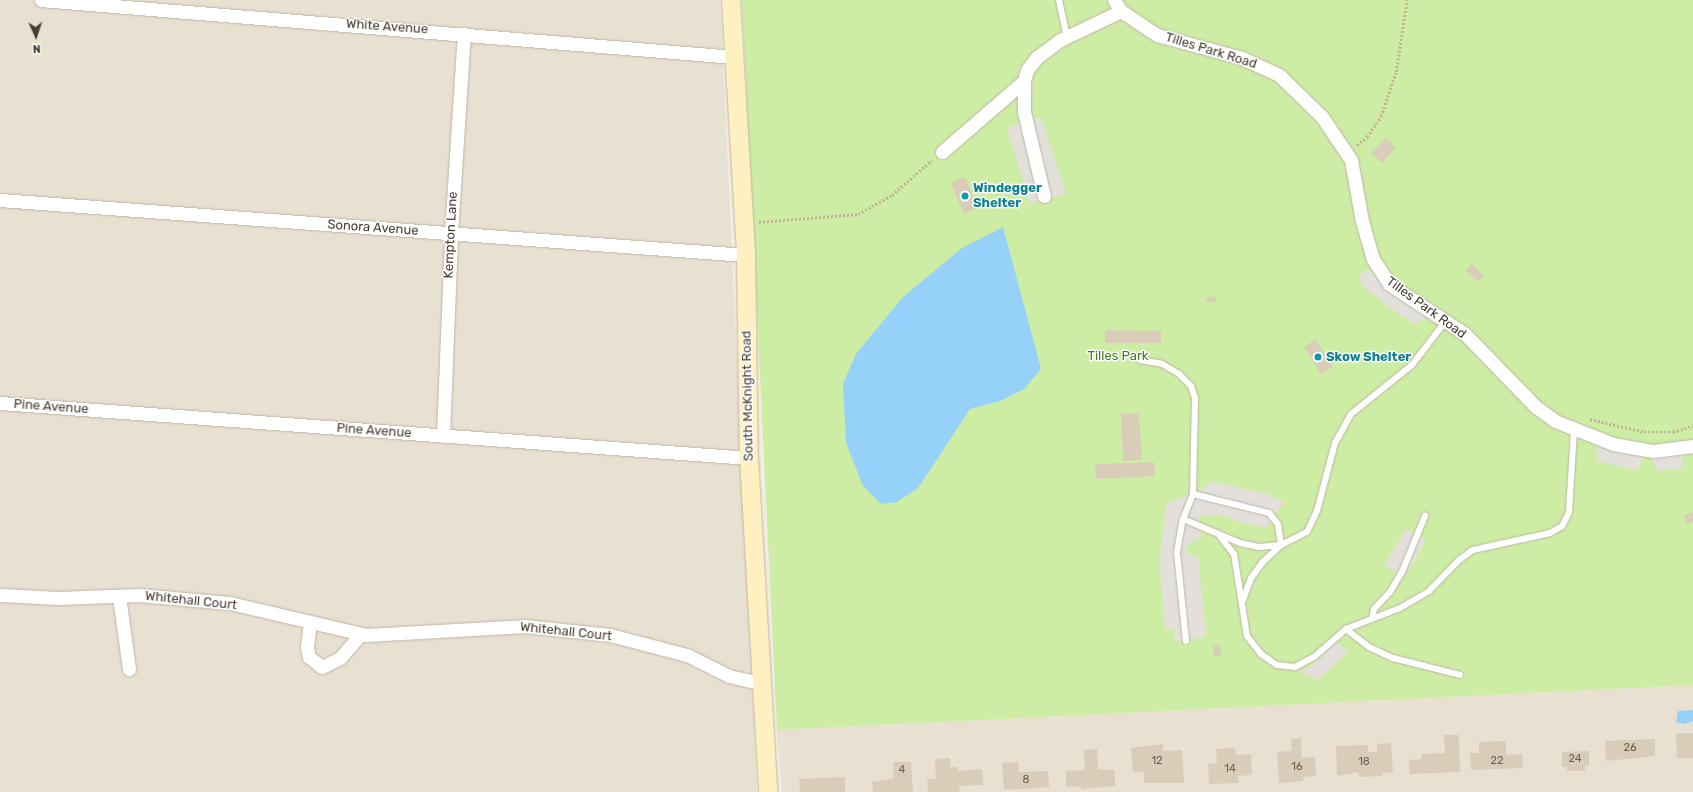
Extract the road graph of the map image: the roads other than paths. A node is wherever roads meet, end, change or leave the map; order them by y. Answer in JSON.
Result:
{"nodes":[{"id":1,"x":41,"y":0,"type":"edge"},
{"id":2,"x":731,"y":0,"type":"edge"},
{"id":3,"x":1059,"y":0,"type":"edge"},
{"id":4,"x":1117,"y":6,"type":"edge"},
{"id":5,"x":464,"y":33,"type":"junction"},
{"id":6,"x":1067,"y":37,"type":"junction"},
{"id":7,"x":734,"y":57,"type":"junction"},
{"id":8,"x":1024,"y":81,"type":"junction"},
{"id":9,"x":942,"y":152,"type":"road end"},
{"id":10,"x":1044,"y":196,"type":"dead end"},
{"id":11,"x":0,"y":200,"type":"edge"},
{"id":12,"x":451,"y":234,"type":"junction"},
{"id":13,"x":746,"y":256,"type":"junction"},
{"id":14,"x":1445,"y":322,"type":"junction"},
{"id":15,"x":1140,"y":360,"type":"dead end"},
{"id":16,"x":0,"y":403,"type":"edge"},
{"id":17,"x":1574,"y":430,"type":"junction"},
{"id":18,"x":443,"y":436,"type":"junction"},
{"id":19,"x":1693,"y":446,"type":"edge"},
{"id":20,"x":749,"y":458,"type":"junction"},
{"id":21,"x":1193,"y":494,"type":"junction"},
{"id":22,"x":1425,"y":516,"type":"dead end"},
{"id":23,"x":1183,"y":519,"type":"junction"},
{"id":24,"x":1219,"y":535,"type":"junction"},
{"id":25,"x":1281,"y":545,"type":"junction"},
{"id":26,"x":0,"y":595,"type":"edge"},
{"id":27,"x":119,"y":596,"type":"junction"},
{"id":28,"x":1243,"y":600,"type":"junction"},
{"id":29,"x":1372,"y":619,"type":"junction"},
{"id":30,"x":310,"y":622,"type":"junction"},
{"id":31,"x":1346,"y":629,"type":"junction"},
{"id":32,"x":361,"y":634,"type":"junction"},
{"id":33,"x":1186,"y":641,"type":"dead end"},
{"id":34,"x":129,"y":669,"type":"dead end"},
{"id":35,"x":1460,"y":675,"type":"dead end"},
{"id":36,"x":763,"y":684,"type":"junction"},
{"id":37,"x":768,"y":792,"type":"edge"}],
"edges":[{"from":1,"to":5,"type":"street","name":"White Avenue"},
{"from":2,"to":7,"type":"main road","name":"South McKnight Road"},
{"from":3,"to":6,"type":"lane"},
{"from":4,"to":6,"type":"street","name":"Tilles Park Road"},
{"from":4,"to":14,"type":"street","name":"Tilles Park Road"},
{"from":5,"to":7,"type":"street","name":"White Avenue"},
{"from":5,"to":12,"type":"street","name":"Kempton Lane"},
{"from":6,"to":8,"type":"street","name":"Tilles Park Road"},
{"from":7,"to":13,"type":"main road","name":"South McKnight Road"},
{"from":8,"to":9,"type":"street","name":"Tilles Park Road"},
{"from":8,"to":10,"type":"street","name":"Tilles Park Road"},
{"from":11,"to":12,"type":"street","name":"Sonora Avenue"},
{"from":12,"to":13,"type":"street","name":"Sonora Avenue"},
{"from":12,"to":18,"type":"street","name":"Kempton Lane"},
{"from":13,"to":20,"type":"main road","name":"South McKnight Road"},
{"from":14,"to":17,"type":"street","name":"Tilles Park Road"},
{"from":14,"to":25,"type":"lane"},
{"from":15,"to":21,"type":"lane"},
{"from":16,"to":18,"type":"street","name":"Pine Avenue"},
{"from":17,"to":19,"type":"street","name":"Tilles Park Road"},
{"from":17,"to":29,"type":"lane"},
{"from":18,"to":20,"type":"street","name":"Pine Avenue"},
{"from":20,"to":36,"type":"main road","name":"South McKnight Road"},
{"from":21,"to":23,"type":"lane"},
{"from":21,"to":25,"type":"lane"},
{"from":22,"to":29,"type":"lane"},
{"from":23,"to":24,"type":"lane"},
{"from":23,"to":33,"type":"lane"},
{"from":24,"to":25,"type":"lane"},
{"from":24,"to":28,"type":"lane"},
{"from":25,"to":28,"type":"lane"},
{"from":26,"to":27,"type":"street","name":"Whitehall Court"},
{"from":27,"to":30,"type":"street","name":"Whitehall Court"},
{"from":27,"to":34,"type":"street"},
{"from":28,"to":31,"type":"lane"},
{"from":29,"to":31,"type":"lane"},
{"from":30,"to":32,"type":"street","name":"Whitehall Court"},
{"from":30,"to":32,"type":"street"},
{"from":31,"to":35,"type":"lane"},
{"from":32,"to":36,"type":"street","name":"Whitehall Court"},
{"from":36,"to":37,"type":"main road","name":"South McKnight Road"}]}
